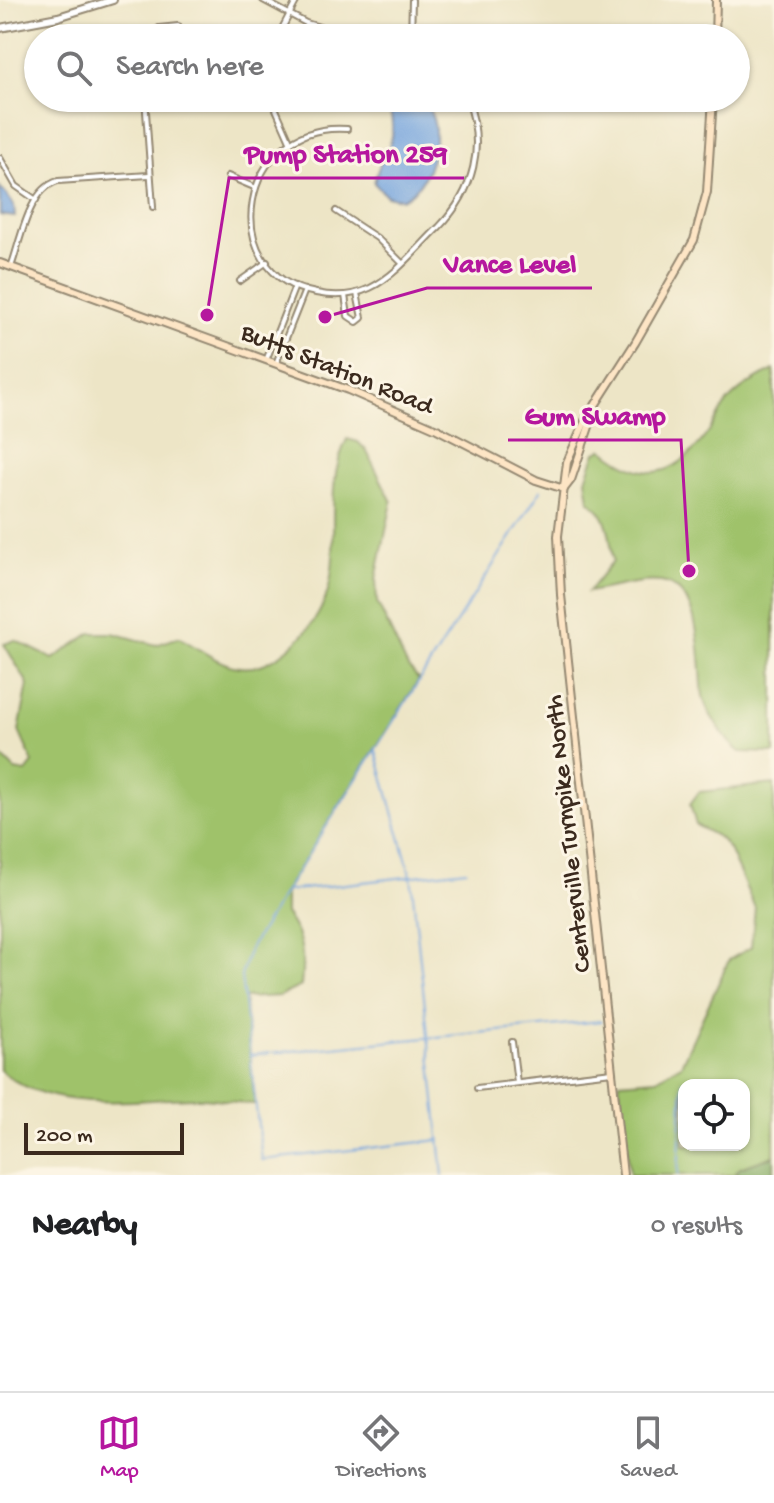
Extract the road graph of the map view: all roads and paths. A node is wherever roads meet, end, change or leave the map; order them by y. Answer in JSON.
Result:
{"nodes":[{"id":1,"x":113,"y":0,"type":"edge"},
{"id":2,"x":263,"y":0,"type":"edge"},
{"id":3,"x":297,"y":0,"type":"edge"},
{"id":4,"x":412,"y":0,"type":"edge"},
{"id":5,"x":716,"y":0,"type":"edge"},
{"id":6,"x":289,"y":15,"type":"junction"},
{"id":7,"x":284,"y":24,"type":"edge"},
{"id":8,"x":309,"y":24,"type":"edge"},
{"id":9,"x":411,"y":24,"type":"edge"},
{"id":10,"x":715,"y":24,"type":"edge"},
{"id":11,"x":0,"y":28,"type":"edge"},
{"id":12,"x":146,"y":112,"type":"edge"},
{"id":13,"x":277,"y":112,"type":"edge"},
{"id":14,"x":469,"y":112,"type":"edge"},
{"id":15,"x":712,"y":112,"type":"edge"},
{"id":16,"x":347,"y":129,"type":"dead end"},
{"id":17,"x":290,"y":141,"type":"junction"},
{"id":18,"x":0,"y":158,"type":"edge"},
{"id":19,"x":149,"y":175,"type":"junction"},
{"id":20,"x":228,"y":176,"type":"dead end"},
{"id":21,"x":254,"y":187,"type":"junction"},
{"id":22,"x":36,"y":200,"type":"junction"},
{"id":23,"x":153,"y":207,"type":"dead end"},
{"id":24,"x":336,"y":211,"type":"dead end"},
{"id":25,"x":267,"y":262,"type":"junction"},
{"id":26,"x":0,"y":263,"type":"edge"},
{"id":27,"x":402,"y":263,"type":"junction"},
{"id":28,"x":11,"y":267,"type":"junction"},
{"id":29,"x":240,"y":281,"type":"dead end"},
{"id":30,"x":295,"y":286,"type":"junction"},
{"id":31,"x":305,"y":290,"type":"junction"},
{"id":32,"x":357,"y":292,"type":"junction"},
{"id":33,"x":345,"y":295,"type":"junction"},
{"id":34,"x":267,"y":358,"type":"junction"},
{"id":35,"x":277,"y":361,"type":"junction"},
{"id":36,"x":564,"y":489,"type":"junction"},
{"id":37,"x":512,"y":1042,"type":"dead end"},
{"id":38,"x":612,"y":1072,"type":"junction"},
{"id":39,"x":517,"y":1083,"type":"junction"},
{"id":40,"x":477,"y":1088,"type":"dead end"},
{"id":41,"x":623,"y":1175,"type":"edge"}],
"edges":[{"from":1,"to":11,"type":"street"},
{"from":2,"to":6,"type":"street"},
{"from":3,"to":6,"type":"street"},
{"from":4,"to":9,"type":"street"},
{"from":5,"to":10,"type":"main road"},
{"from":6,"to":7,"type":"street"},
{"from":6,"to":8,"type":"street"},
{"from":12,"to":19,"type":"street"},
{"from":13,"to":17,"type":"street"},
{"from":14,"to":27,"type":"street"},
{"from":15,"to":36,"type":"main road","name":"Centerville Turnpike North"},
{"from":16,"to":17,"type":"street"},
{"from":17,"to":21,"type":"street"},
{"from":18,"to":22,"type":"street"},
{"from":19,"to":22,"type":"street"},
{"from":19,"to":23,"type":"street"},
{"from":20,"to":21,"type":"street"},
{"from":21,"to":25,"type":"street"},
{"from":22,"to":28,"type":"street"},
{"from":24,"to":27,"type":"street"},
{"from":25,"to":29,"type":"street"},
{"from":25,"to":30,"type":"street"},
{"from":26,"to":28,"type":"main road","name":"Butts Station Road"},
{"from":27,"to":32,"type":"street"},
{"from":28,"to":34,"type":"main road","name":"Butts Station Road"},
{"from":30,"to":31,"type":"street"},
{"from":30,"to":34,"type":"street"},
{"from":31,"to":33,"type":"street"},
{"from":31,"to":35,"type":"street"},
{"from":32,"to":33,"type":"street"},
{"from":32,"to":33,"type":"street"},
{"from":34,"to":35,"type":"main road","name":"Butts Station Road"},
{"from":35,"to":36,"type":"main road","name":"Butts Station Road"},
{"from":36,"to":38,"type":"main road","name":"Centerville Turnpike North"},
{"from":37,"to":39,"type":"street"},
{"from":38,"to":39,"type":"street"},
{"from":38,"to":41,"type":"main road","name":"Centerville Turnpike North"},
{"from":39,"to":40,"type":"street"}]}
